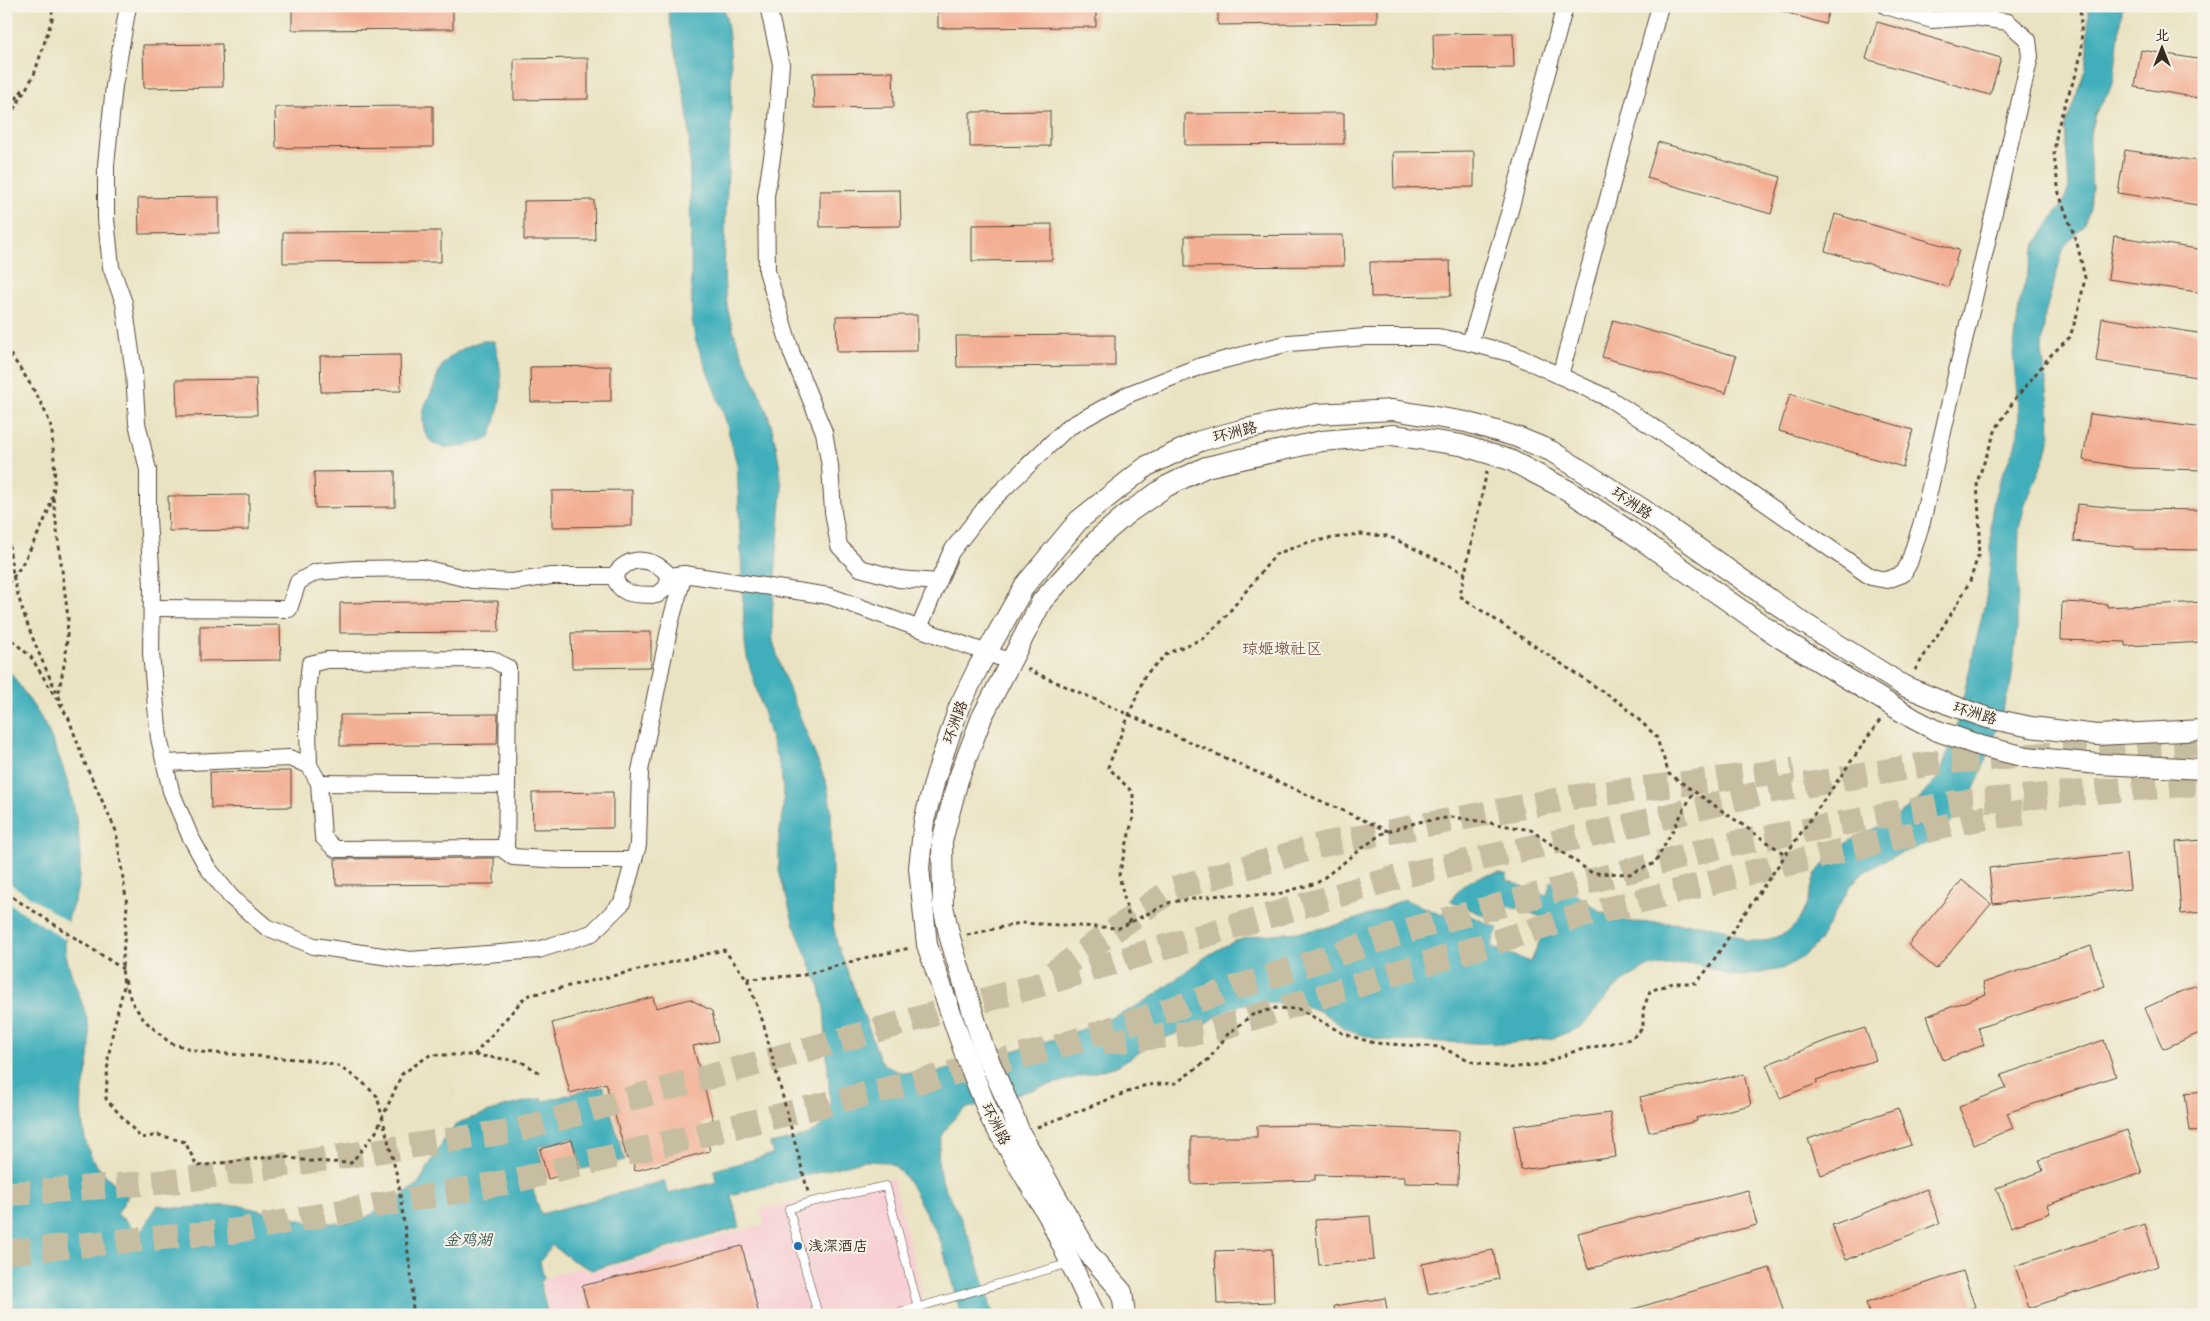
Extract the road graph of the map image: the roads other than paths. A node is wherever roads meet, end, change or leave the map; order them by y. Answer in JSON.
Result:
{"nodes":[{"id":1,"x":128,"y":6,"type":"edge"},
{"id":2,"x":768,"y":6,"type":"edge"},
{"id":3,"x":1565,"y":6,"type":"edge"},
{"id":4,"x":1660,"y":6,"type":"edge"},
{"id":5,"x":1886,"y":6,"type":"edge"},
{"id":6,"x":1470,"y":343,"type":"junction"},
{"id":7,"x":1560,"y":376,"type":"junction"},
{"id":8,"x":677,"y":575,"type":"junction"},
{"id":9,"x":614,"y":576,"type":"junction"},
{"id":10,"x":938,"y":582,"type":"junction"},
{"id":11,"x":152,"y":608,"type":"junction"},
{"id":12,"x":918,"y":628,"type":"junction"},
{"id":13,"x":986,"y":653,"type":"junction"},
{"id":14,"x":1012,"y":662,"type":"junction"},
{"id":15,"x":2204,"y":730,"type":"edge"},
{"id":16,"x":165,"y":763,"type":"junction"},
{"id":17,"x":309,"y":765,"type":"junction"},
{"id":18,"x":2204,"y":769,"type":"edge"},
{"id":19,"x":319,"y":783,"type":"junction"},
{"id":20,"x":507,"y":785,"type":"junction"},
{"id":21,"x":506,"y":852,"type":"junction"},
{"id":22,"x":634,"y":860,"type":"junction"},
{"id":23,"x":975,"y":1052,"type":"junction"},
{"id":24,"x":1080,"y":1258,"type":"junction"},
{"id":25,"x":919,"y":1311,"type":"edge"},
{"id":26,"x":818,"y":1315,"type":"edge"},
{"id":27,"x":892,"y":1315,"type":"edge"},
{"id":28,"x":1095,"y":1315,"type":"edge"},
{"id":29,"x":1125,"y":1315,"type":"edge"}],
"edges":[{"from":1,"to":11,"type":"street"},
{"from":2,"to":10,"type":"street"},
{"from":3,"to":6,"type":"street"},
{"from":4,"to":7,"type":"street"},
{"from":5,"to":7,"type":"street"},
{"from":6,"to":7,"type":"street"},
{"from":6,"to":10,"type":"street"},
{"from":8,"to":9,"type":"street"},
{"from":8,"to":9,"type":"street"},
{"from":8,"to":12,"type":"street"},
{"from":8,"to":22,"type":"street"},
{"from":9,"to":11,"type":"street"},
{"from":10,"to":12,"type":"street"},
{"from":11,"to":16,"type":"street"},
{"from":12,"to":13,"type":"street"},
{"from":13,"to":14,"type":"street"},
{"from":13,"to":15,"type":"street","name":"环洲路","bridge":true},
{"from":13,"to":23,"type":"street","name":"环洲路"},
{"from":14,"to":18,"type":"street","name":"环洲路","bridge":true},
{"from":14,"to":23,"type":"street","name":"环洲路"},
{"from":16,"to":17,"type":"street"},
{"from":16,"to":22,"type":"street"},
{"from":17,"to":19,"type":"street"},
{"from":17,"to":20,"type":"street"},
{"from":19,"to":20,"type":"street"},
{"from":19,"to":21,"type":"street"},
{"from":20,"to":21,"type":"street"},
{"from":21,"to":22,"type":"street"},
{"from":23,"to":24,"type":"street","name":"环洲路","bridge":true},
{"from":23,"to":24,"type":"street","name":"环洲路","bridge":true},
{"from":24,"to":25,"type":"lane"},
{"from":24,"to":28,"type":"street","name":"环洲路"},
{"from":24,"to":29,"type":"street","name":"环洲路"},
{"from":25,"to":26,"type":"lane"},
{"from":25,"to":27,"type":"lane"}]}
